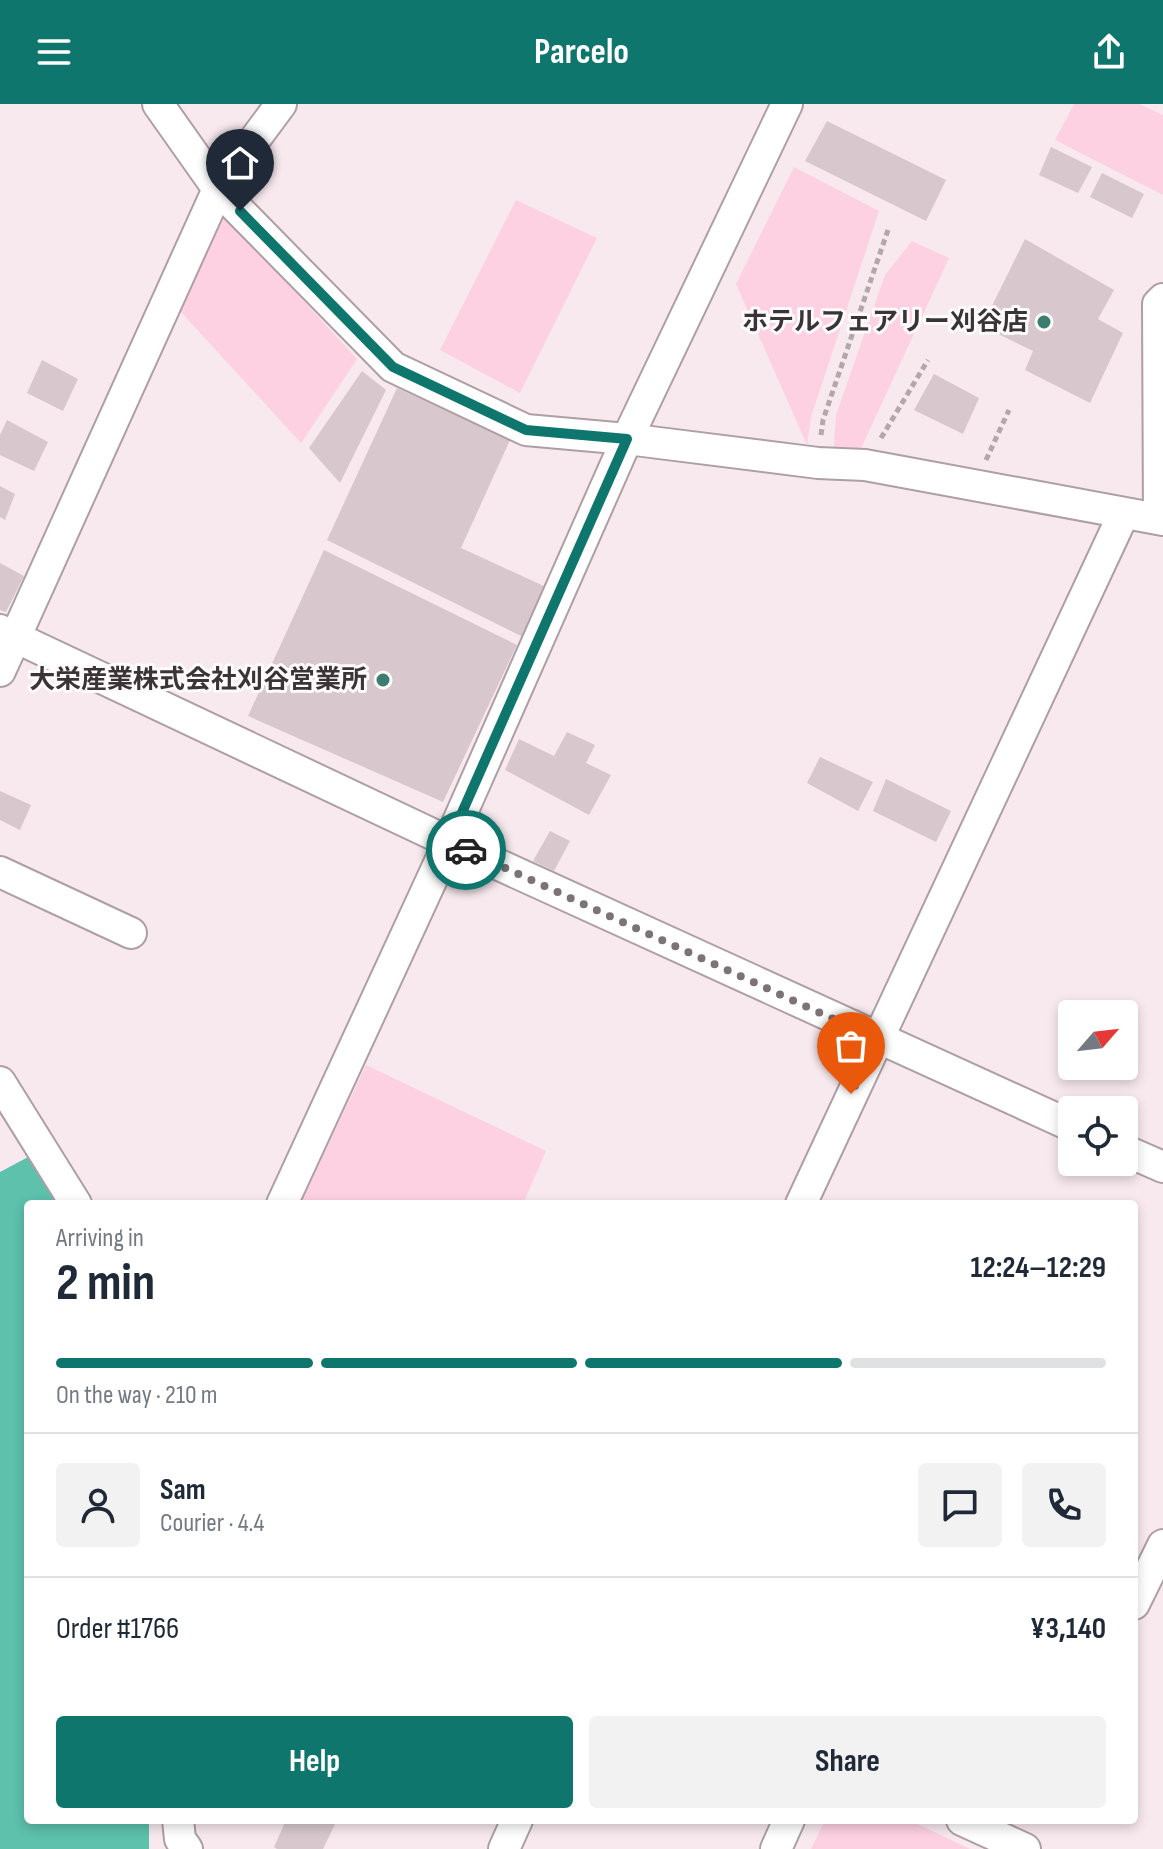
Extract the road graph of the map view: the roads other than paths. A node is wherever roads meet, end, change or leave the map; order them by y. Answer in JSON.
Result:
{"nodes":[{"id":1,"x":158,"y":104,"type":"edge"},
{"id":2,"x":281,"y":104,"type":"edge"},
{"id":3,"x":787,"y":104,"type":"edge"},
{"id":4,"x":218,"y":189,"type":"junction"},
{"id":5,"x":1163,"y":299,"type":"edge"},
{"id":6,"x":627,"y":439,"type":"junction"},
{"id":7,"x":1123,"y":515,"type":"junction"},
{"id":8,"x":1161,"y":520,"type":"edge"},
{"id":9,"x":8,"y":634,"type":"edge"},
{"id":10,"x":0,"y":671,"type":"edge"},
{"id":11,"x":449,"y":842,"type":"junction"},
{"id":12,"x":0,"y":872,"type":"edge"},
{"id":13,"x":131,"y":933,"type":"dead end"},
{"id":14,"x":877,"y":1039,"type":"junction"},
{"id":15,"x":0,"y":1082,"type":"edge"},
{"id":16,"x":1058,"y":1120,"type":"edge"},
{"id":17,"x":1138,"y":1156,"type":"edge"},
{"id":18,"x":1163,"y":1167,"type":"edge"},
{"id":19,"x":74,"y":1200,"type":"edge"},
{"id":20,"x":284,"y":1200,"type":"edge"},
{"id":21,"x":803,"y":1200,"type":"edge"},
{"id":22,"x":1163,"y":1545,"type":"edge"},
{"id":23,"x":1138,"y":1596,"type":"edge"},
{"id":24,"x":178,"y":1824,"type":"edge"},
{"id":25,"x":515,"y":1824,"type":"edge"},
{"id":26,"x":787,"y":1824,"type":"edge"},
{"id":27,"x":976,"y":1824,"type":"edge"},
{"id":28,"x":1023,"y":1838,"type":"edge"},
{"id":29,"x":187,"y":1849,"type":"edge"},
{"id":30,"x":504,"y":1849,"type":"edge"},
{"id":31,"x":776,"y":1849,"type":"edge"}],
"edges":[{"from":1,"to":4,"type":"street"},
{"from":2,"to":4,"type":"street"},
{"from":3,"to":6,"type":"street"},
{"from":4,"to":6,"type":"street"},
{"from":4,"to":9,"type":"street"},
{"from":5,"to":8,"type":"street"},
{"from":6,"to":7,"type":"street"},
{"from":6,"to":11,"type":"street"},
{"from":7,"to":8,"type":"street"},
{"from":7,"to":14,"type":"street"},
{"from":9,"to":10,"type":"street"},
{"from":9,"to":11,"type":"street"},
{"from":11,"to":14,"type":"street"},
{"from":11,"to":20,"type":"street"},
{"from":12,"to":13,"type":"street"},
{"from":14,"to":16,"type":"street"},
{"from":14,"to":21,"type":"street"},
{"from":15,"to":19,"type":"street"},
{"from":17,"to":18,"type":"street"},
{"from":22,"to":23,"type":"street"},
{"from":24,"to":29,"type":"street"},
{"from":25,"to":30,"type":"street"},
{"from":26,"to":31,"type":"street"},
{"from":27,"to":28,"type":"street"}]}
